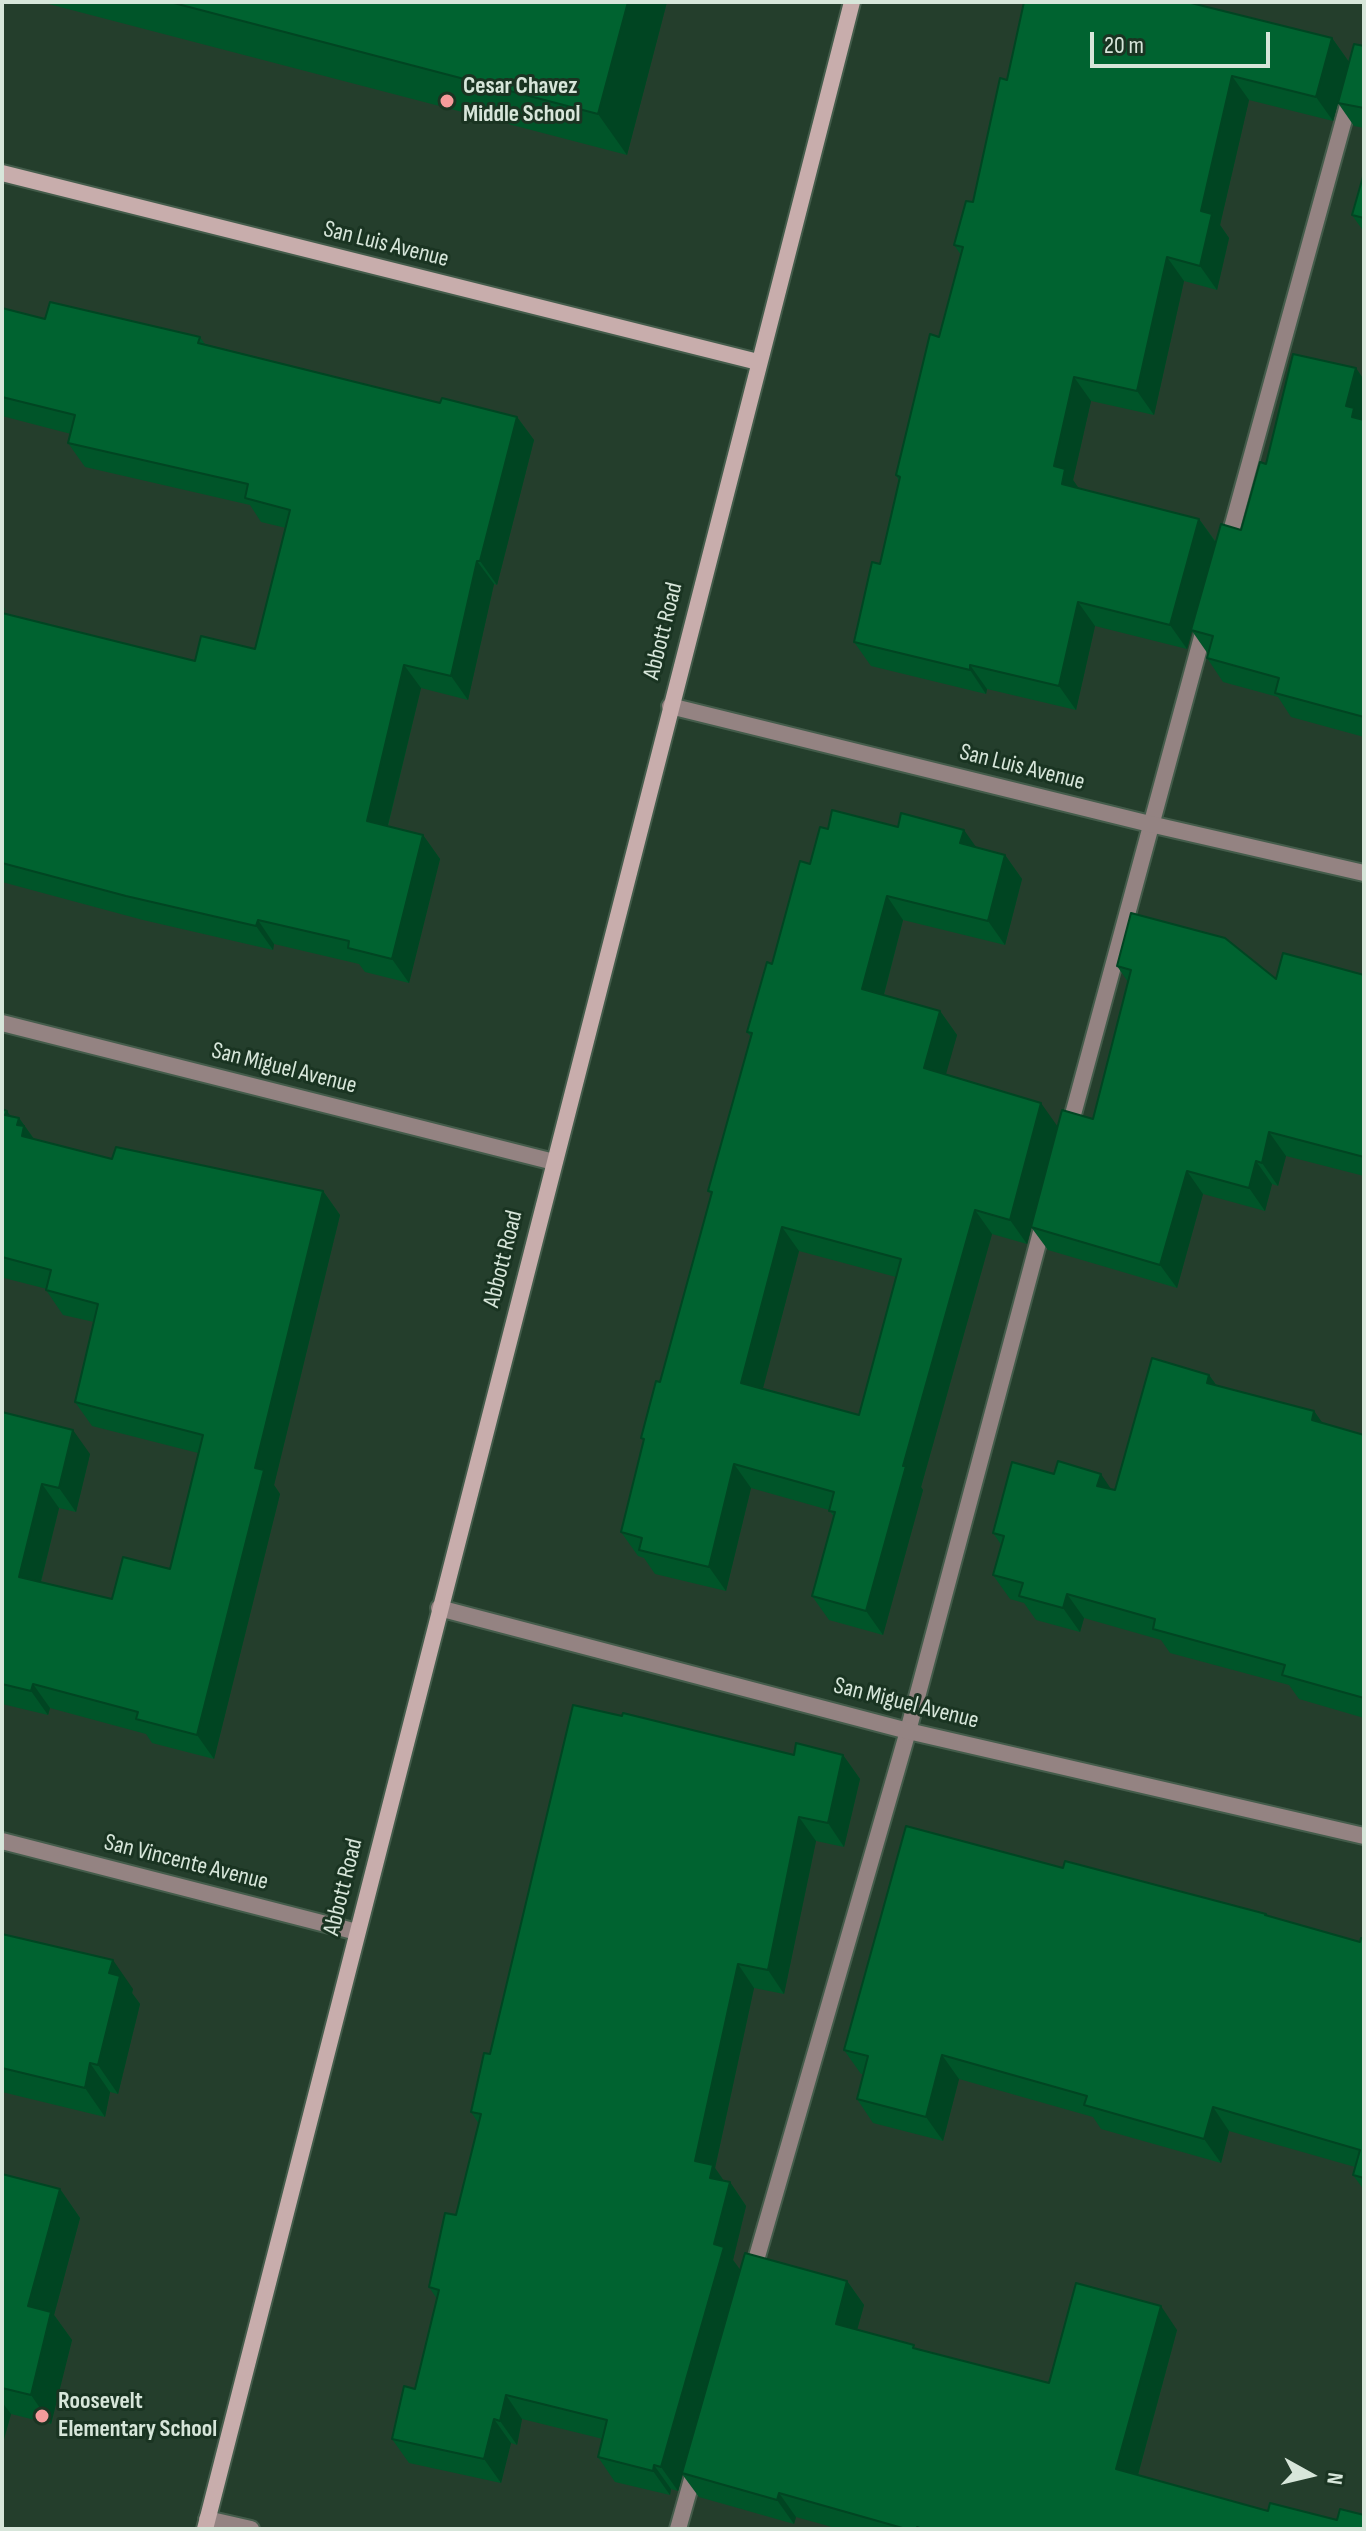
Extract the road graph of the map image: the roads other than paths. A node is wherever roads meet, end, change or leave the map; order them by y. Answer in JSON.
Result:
{"nodes":[{"id":1,"x":852,"y":2,"type":"edge"},
{"id":2,"x":1356,"y":79,"type":"edge"},
{"id":3,"x":2,"y":173,"type":"edge"},
{"id":4,"x":758,"y":362,"type":"junction"},
{"id":5,"x":1221,"y":566,"type":"edge"},
{"id":6,"x":1209,"y":611,"type":"edge"},
{"id":7,"x":670,"y":706,"type":"junction"},
{"id":8,"x":1150,"y":824,"type":"junction"},
{"id":9,"x":1364,"y":873,"type":"edge"},
{"id":10,"x":2,"y":1023,"type":"edge"},
{"id":11,"x":1064,"y":1147,"type":"edge"},
{"id":12,"x":554,"y":1162,"type":"junction"},
{"id":13,"x":1048,"y":1208,"type":"edge"},
{"id":14,"x":439,"y":1608,"type":"junction"},
{"id":15,"x":908,"y":1731,"type":"junction"},
{"id":16,"x":1364,"y":1836,"type":"edge"},
{"id":17,"x":2,"y":1841,"type":"edge"},
{"id":18,"x":357,"y":1932,"type":"junction"},
{"id":19,"x":749,"y":2283,"type":"edge"},
{"id":20,"x":700,"y":2452,"type":"edge"},
{"id":21,"x":206,"y":2524,"type":"edge"},
{"id":22,"x":251,"y":2529,"type":"edge"},
{"id":23,"x":678,"y":2529,"type":"edge"}],
"edges":[{"from":1,"to":4,"type":"street","name":"Abbott Road"},
{"from":2,"to":5,"type":"street"},
{"from":3,"to":4,"type":"street","name":"San Luis Avenue"},
{"from":4,"to":7,"type":"street","name":"Abbott Road"},
{"from":6,"to":8,"type":"street"},
{"from":7,"to":8,"type":"street","name":"San Luis Avenue"},
{"from":7,"to":12,"type":"street","name":"Abbott Road"},
{"from":8,"to":9,"type":"street","name":"San Luis Avenue"},
{"from":8,"to":11,"type":"street"},
{"from":10,"to":12,"type":"street","name":"San Miguel Avenue"},
{"from":12,"to":14,"type":"street","name":"Abbott Road"},
{"from":13,"to":15,"type":"street"},
{"from":14,"to":15,"type":"street","name":"San Miguel Avenue"},
{"from":14,"to":18,"type":"street","name":"Abbott Road"},
{"from":15,"to":16,"type":"street","name":"San Miguel Avenue"},
{"from":15,"to":19,"type":"street"},
{"from":17,"to":18,"type":"street","name":"San Vincente Avenue"},
{"from":18,"to":21,"type":"street","name":"Abbott Road"},
{"from":20,"to":23,"type":"street"},
{"from":21,"to":22,"type":"street"}]}
